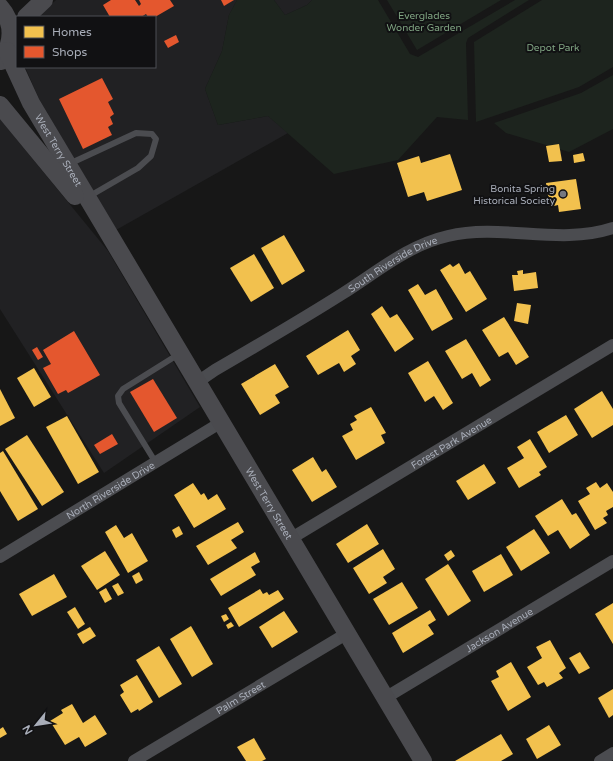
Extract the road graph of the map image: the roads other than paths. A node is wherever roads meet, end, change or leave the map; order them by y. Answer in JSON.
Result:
{"nodes":[{"id":1,"x":44,"y":0,"type":"edge"},
{"id":2,"x":0,"y":7,"type":"edge"},
{"id":3,"x":27,"y":16,"type":"edge"},
{"id":4,"x":9,"y":45,"type":"edge"},
{"id":5,"x":16,"y":63,"type":"edge"},
{"id":6,"x":18,"y":68,"type":"edge"},
{"id":7,"x":0,"y":105,"type":"edge"},
{"id":8,"x":61,"y":168,"type":"junction"},
{"id":9,"x":83,"y":200,"type":"junction"},
{"id":10,"x":613,"y":228,"type":"edge"},
{"id":11,"x":613,"y":344,"type":"edge"},
{"id":12,"x":179,"y":354,"type":"junction"},
{"id":13,"x":196,"y":383,"type":"junction"},
{"id":14,"x":220,"y":424,"type":"junction"},
{"id":15,"x":156,"y":463,"type":"junction"},
{"id":16,"x":290,"y":539,"type":"junction"},
{"id":17,"x":0,"y":557,"type":"edge"},
{"id":18,"x":613,"y":560,"type":"edge"},
{"id":19,"x":346,"y":634,"type":"junction"},
{"id":20,"x":385,"y":698,"type":"junction"},
{"id":21,"x":613,"y":753,"type":"edge"},
{"id":22,"x":134,"y":761,"type":"edge"},
{"id":23,"x":422,"y":761,"type":"edge"},
{"id":24,"x":600,"y":761,"type":"edge"}],
"edges":[{"from":1,"to":3,"type":"street"},
{"from":2,"to":4,"type":"street","name":"West Terry Street"},
{"from":4,"to":5,"type":"street","name":"West Terry Street"},
{"from":6,"to":8,"type":"street","name":"West Terry Street"},
{"from":7,"to":8,"type":"street","name":"West Terry Street"},
{"from":8,"to":9,"type":"street","name":"West Terry Street"},
{"from":8,"to":9,"type":"lane"},
{"from":9,"to":12,"type":"street","name":"West Terry Street"},
{"from":10,"to":13,"type":"street","name":"South Riverside Drive"},
{"from":11,"to":16,"type":"street","name":"Forest Park Avenue"},
{"from":12,"to":13,"type":"street","name":"West Terry Street"},
{"from":12,"to":15,"type":"lane"},
{"from":13,"to":14,"type":"street","name":"West Terry Street"},
{"from":14,"to":15,"type":"street","name":"North Riverside Drive"},
{"from":14,"to":16,"type":"street","name":"West Terry Street"},
{"from":15,"to":17,"type":"street","name":"North Riverside Drive"},
{"from":16,"to":19,"type":"street","name":"West Terry Street"},
{"from":18,"to":20,"type":"street","name":"Jackson Avenue"},
{"from":19,"to":20,"type":"street","name":"West Terry Street"},
{"from":19,"to":22,"type":"street","name":"Palm Street"},
{"from":20,"to":23,"type":"street","name":"West Terry Street"},
{"from":21,"to":24,"type":"street"}]}
